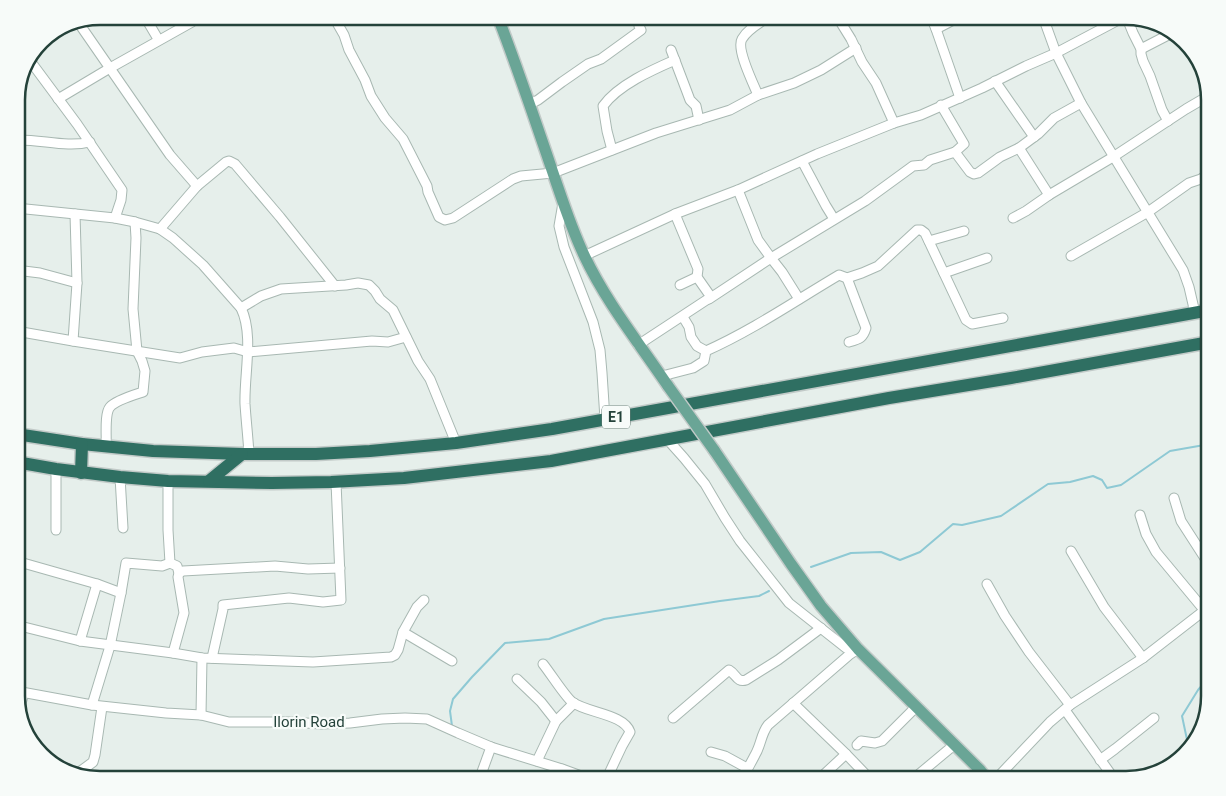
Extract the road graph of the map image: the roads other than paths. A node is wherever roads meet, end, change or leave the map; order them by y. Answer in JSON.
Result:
{"nodes":[{"id":1,"x":150,"y":25,"type":"edge"},
{"id":2,"x":186,"y":25,"type":"edge"},
{"id":3,"x":338,"y":25,"type":"edge"},
{"id":4,"x":501,"y":25,"type":"edge"},
{"id":5,"x":639,"y":25,"type":"edge"},
{"id":6,"x":756,"y":25,"type":"edge"},
{"id":7,"x":842,"y":25,"type":"edge"},
{"id":8,"x":934,"y":25,"type":"edge"},
{"id":9,"x":944,"y":25,"type":"edge"},
{"id":10,"x":1046,"y":25,"type":"edge"},
{"id":11,"x":1109,"y":25,"type":"edge"},
{"id":12,"x":1130,"y":25,"type":"edge"},
{"id":13,"x":82,"y":27,"type":"edge"},
{"id":14,"x":936,"y":29,"type":"junction"},
{"id":15,"x":1165,"y":36,"type":"edge"},
{"id":16,"x":158,"y":39,"type":"junction"},
{"id":17,"x":856,"y":48,"type":"junction"},
{"id":18,"x":1141,"y":49,"type":"junction"},
{"id":19,"x":672,"y":50,"type":"dead end"},
{"id":20,"x":1056,"y":53,"type":"junction"},
{"id":21,"x":675,"y":60,"type":"junction"},
{"id":22,"x":34,"y":66,"type":"edge"},
{"id":23,"x":110,"y":68,"type":"junction"},
{"id":24,"x":995,"y":81,"type":"junction"},
{"id":25,"x":758,"y":95,"type":"junction"},
{"id":26,"x":960,"y":98,"type":"junction"},
{"id":27,"x":58,"y":99,"type":"junction"},
{"id":28,"x":1201,"y":101,"type":"edge"},
{"id":29,"x":1081,"y":103,"type":"junction"},
{"id":30,"x":530,"y":104,"type":"junction"},
{"id":31,"x":941,"y":105,"type":"junction"},
{"id":32,"x":699,"y":120,"type":"junction"},
{"id":33,"x":1168,"y":121,"type":"junction"},
{"id":34,"x":894,"y":123,"type":"junction"},
{"id":35,"x":1034,"y":137,"type":"junction"},
{"id":36,"x":25,"y":140,"type":"edge"},
{"id":37,"x":90,"y":142,"type":"junction"},
{"id":38,"x":1018,"y":148,"type":"junction"},
{"id":39,"x":612,"y":150,"type":"junction"},
{"id":40,"x":955,"y":152,"type":"junction"},
{"id":41,"x":1113,"y":157,"type":"junction"},
{"id":42,"x":802,"y":161,"type":"junction"},
{"id":43,"x":553,"y":173,"type":"junction"},
{"id":44,"x":1201,"y":179,"type":"edge"},
{"id":45,"x":198,"y":186,"type":"junction"},
{"id":46,"x":738,"y":190,"type":"junction"},
{"id":47,"x":1049,"y":195,"type":"junction"},
{"id":48,"x":563,"y":203,"type":"junction"},
{"id":49,"x":25,"y":209,"type":"edge"},
{"id":50,"x":1148,"y":212,"type":"junction"},
{"id":51,"x":75,"y":214,"type":"junction"},
{"id":52,"x":675,"y":214,"type":"junction"},
{"id":53,"x":115,"y":218,"type":"junction"},
{"id":54,"x":1013,"y":218,"type":"dead end"},
{"id":55,"x":834,"y":219,"type":"junction"},
{"id":56,"x":136,"y":222,"type":"junction"},
{"id":57,"x":160,"y":229,"type":"junction"},
{"id":58,"x":964,"y":231,"type":"dead end"},
{"id":59,"x":929,"y":241,"type":"junction"},
{"id":60,"x":584,"y":256,"type":"junction"},
{"id":61,"x":1071,"y":256,"type":"dead end"},
{"id":62,"x":771,"y":258,"type":"junction"},
{"id":63,"x":987,"y":258,"type":"dead end"},
{"id":64,"x":25,"y":271,"type":"edge"},
{"id":65,"x":944,"y":273,"type":"junction"},
{"id":66,"x":697,"y":277,"type":"junction"},
{"id":67,"x":847,"y":278,"type":"junction"},
{"id":68,"x":77,"y":283,"type":"junction"},
{"id":69,"x":680,"y":285,"type":"dead end"},
{"id":70,"x":335,"y":286,"type":"junction"},
{"id":71,"x":709,"y":299,"type":"junction"},
{"id":72,"x":799,"y":299,"type":"junction"},
{"id":73,"x":241,"y":308,"type":"junction"},
{"id":74,"x":1201,"y":312,"type":"edge"},
{"id":75,"x":1195,"y":313,"type":"junction"},
{"id":76,"x":682,"y":317,"type":"junction"},
{"id":77,"x":1003,"y":318,"type":"dead end"},
{"id":78,"x":25,"y":333,"type":"edge"},
{"id":79,"x":406,"y":337,"type":"junction"},
{"id":80,"x":74,"y":341,"type":"junction"},
{"id":81,"x":849,"y":342,"type":"dead end"},
{"id":82,"x":1201,"y":344,"type":"edge"},
{"id":83,"x":638,"y":345,"type":"junction"},
{"id":84,"x":137,"y":351,"type":"junction"},
{"id":85,"x":706,"y":351,"type":"junction"},
{"id":86,"x":248,"y":352,"type":"junction"},
{"id":87,"x":665,"y":381,"type":"junction"},
{"id":88,"x":605,"y":419,"type":"junction"},
{"id":89,"x":25,"y":435,"type":"edge"},
{"id":90,"x":666,"y":439,"type":"junction"},
{"id":91,"x":456,"y":443,"type":"junction"},
{"id":92,"x":82,"y":444,"type":"junction"},
{"id":93,"x":106,"y":447,"type":"junction"},
{"id":94,"x":245,"y":454,"type":"junction"},
{"id":95,"x":25,"y":466,"type":"edge"},
{"id":96,"x":56,"y":470,"type":"junction"},
{"id":97,"x":81,"y":472,"type":"junction"},
{"id":98,"x":120,"y":477,"type":"junction"},
{"id":99,"x":168,"y":481,"type":"junction"},
{"id":100,"x":209,"y":481,"type":"junction"},
{"id":101,"x":336,"y":482,"type":"junction"},
{"id":102,"x":1174,"y":498,"type":"dead end"},
{"id":103,"x":1140,"y":515,"type":"dead end"},
{"id":104,"x":123,"y":528,"type":"dead end"},
{"id":105,"x":56,"y":530,"type":"dead end"},
{"id":106,"x":1071,"y":551,"type":"dead end"},
{"id":107,"x":1201,"y":552,"type":"edge"},
{"id":108,"x":170,"y":563,"type":"junction"},
{"id":109,"x":25,"y":564,"type":"edge"},
{"id":110,"x":340,"y":568,"type":"junction"},
{"id":111,"x":179,"y":573,"type":"junction"},
{"id":112,"x":97,"y":584,"type":"junction"},
{"id":113,"x":987,"y":584,"type":"dead end"},
{"id":114,"x":121,"y":593,"type":"junction"},
{"id":115,"x":424,"y":600,"type":"dead end"},
{"id":116,"x":1201,"y":601,"type":"edge"},
{"id":117,"x":1201,"y":613,"type":"edge"},
{"id":118,"x":25,"y":627,"type":"edge"},
{"id":119,"x":821,"y":628,"type":"junction"},
{"id":120,"x":403,"y":632,"type":"junction"},
{"id":121,"x":80,"y":641,"type":"junction"},
{"id":122,"x":110,"y":646,"type":"junction"},
{"id":123,"x":858,"y":649,"type":"junction"},
{"id":124,"x":173,"y":653,"type":"junction"},
{"id":125,"x":202,"y":658,"type":"junction"},
{"id":126,"x":212,"y":658,"type":"junction"},
{"id":127,"x":1143,"y":658,"type":"junction"},
{"id":128,"x":452,"y":661,"type":"dead end"},
{"id":129,"x":543,"y":664,"type":"dead end"},
{"id":130,"x":517,"y":679,"type":"dead end"},
{"id":131,"x":25,"y":693,"type":"edge"},
{"id":132,"x":574,"y":703,"type":"junction"},
{"id":133,"x":793,"y":703,"type":"junction"},
{"id":134,"x":92,"y":706,"type":"junction"},
{"id":135,"x":102,"y":706,"type":"junction"},
{"id":136,"x":916,"y":706,"type":"junction"},
{"id":137,"x":1067,"y":707,"type":"junction"},
{"id":138,"x":200,"y":715,"type":"junction"},
{"id":139,"x":673,"y":718,"type":"dead end"},
{"id":140,"x":1154,"y":718,"type":"dead end"},
{"id":141,"x":556,"y":721,"type":"junction"},
{"id":142,"x":954,"y":745,"type":"junction"},
{"id":143,"x":857,"y":746,"type":"dead end"},
{"id":144,"x":491,"y":747,"type":"junction"},
{"id":145,"x":711,"y":752,"type":"dead end"},
{"id":146,"x":846,"y":754,"type":"junction"},
{"id":147,"x":1100,"y":760,"type":"junction"},
{"id":148,"x":537,"y":761,"type":"junction"},
{"id":149,"x":747,"y":768,"type":"junction"},
{"id":150,"x":83,"y":769,"type":"edge"},
{"id":151,"x":562,"y":769,"type":"joint"},
{"id":152,"x":482,"y":771,"type":"edge"},
{"id":153,"x":567,"y":771,"type":"edge"},
{"id":154,"x":610,"y":771,"type":"edge"},
{"id":155,"x":746,"y":771,"type":"edge"},
{"id":156,"x":828,"y":771,"type":"edge"},
{"id":157,"x":862,"y":771,"type":"edge"},
{"id":158,"x":923,"y":771,"type":"edge"},
{"id":159,"x":981,"y":771,"type":"edge"},
{"id":160,"x":1004,"y":771,"type":"edge"},
{"id":161,"x":1108,"y":771,"type":"edge"}],
"edges":[{"from":1,"to":16,"type":"street"},
{"from":2,"to":16,"type":"street"},
{"from":3,"to":43,"type":"street"},
{"from":4,"to":30,"type":"main road"},
{"from":5,"to":30,"type":"street"},
{"from":6,"to":25,"type":"street"},
{"from":7,"to":17,"type":"street"},
{"from":8,"to":14,"type":"street"},
{"from":9,"to":14,"type":"street"},
{"from":10,"to":20,"type":"street"},
{"from":11,"to":20,"type":"street"},
{"from":12,"to":18,"type":"street"},
{"from":13,"to":23,"type":"street"},
{"from":14,"to":26,"type":"street"},
{"from":15,"to":18,"type":"street"},
{"from":16,"to":23,"type":"street"},
{"from":17,"to":25,"type":"street"},
{"from":17,"to":34,"type":"street"},
{"from":18,"to":33,"type":"street"},
{"from":19,"to":21,"type":"street"},
{"from":20,"to":24,"type":"street"},
{"from":20,"to":29,"type":"street"},
{"from":21,"to":32,"type":"street"},
{"from":21,"to":39,"type":"street"},
{"from":22,"to":27,"type":"street"},
{"from":23,"to":27,"type":"street"},
{"from":23,"to":45,"type":"street"},
{"from":24,"to":26,"type":"street"},
{"from":24,"to":35,"type":"street"},
{"from":25,"to":32,"type":"street"},
{"from":26,"to":31,"type":"street"},
{"from":27,"to":37,"type":"street"},
{"from":28,"to":33,"type":"street"},
{"from":29,"to":35,"type":"street"},
{"from":29,"to":41,"type":"street"},
{"from":30,"to":43,"type":"main road"},
{"from":31,"to":34,"type":"street"},
{"from":31,"to":40,"type":"street"},
{"from":32,"to":39,"type":"street"},
{"from":33,"to":41,"type":"street"},
{"from":34,"to":42,"type":"street"},
{"from":35,"to":38,"type":"street"},
{"from":36,"to":37,"type":"street"},
{"from":37,"to":53,"type":"street"},
{"from":38,"to":40,"type":"street"},
{"from":38,"to":47,"type":"street"},
{"from":39,"to":43,"type":"street"},
{"from":40,"to":55,"type":"street"},
{"from":41,"to":47,"type":"street"},
{"from":41,"to":50,"type":"street"},
{"from":42,"to":46,"type":"street"},
{"from":42,"to":55,"type":"street"},
{"from":43,"to":48,"type":"main road"},
{"from":44,"to":50,"type":"street"},
{"from":45,"to":57,"type":"street"},
{"from":45,"to":70,"type":"street"},
{"from":46,"to":52,"type":"street"},
{"from":46,"to":62,"type":"street"},
{"from":47,"to":54,"type":"street"},
{"from":48,"to":60,"type":"main road"},
{"from":48,"to":88,"type":"street"},
{"from":49,"to":51,"type":"street"},
{"from":50,"to":61,"type":"street"},
{"from":50,"to":75,"type":"street"},
{"from":51,"to":53,"type":"street"},
{"from":51,"to":68,"type":"street"},
{"from":52,"to":60,"type":"street"},
{"from":52,"to":66,"type":"street"},
{"from":53,"to":56,"type":"street"},
{"from":55,"to":62,"type":"street"},
{"from":56,"to":57,"type":"street"},
{"from":56,"to":84,"type":"street"},
{"from":57,"to":73,"type":"street"},
{"from":58,"to":59,"type":"street"},
{"from":59,"to":65,"type":"street"},
{"from":59,"to":67,"type":"street"},
{"from":60,"to":83,"type":"main road"},
{"from":62,"to":71,"type":"street"},
{"from":62,"to":72,"type":"street"},
{"from":63,"to":65,"type":"street"},
{"from":64,"to":68,"type":"street"},
{"from":65,"to":77,"type":"street"},
{"from":66,"to":69,"type":"street"},
{"from":66,"to":71,"type":"street"},
{"from":67,"to":72,"type":"street"},
{"from":67,"to":81,"type":"street"},
{"from":68,"to":80,"type":"street"},
{"from":70,"to":73,"type":"street"},
{"from":70,"to":79,"type":"street"},
{"from":71,"to":76,"type":"street"},
{"from":72,"to":85,"type":"street"},
{"from":73,"to":86,"type":"street"},
{"from":74,"to":75,"type":"highway","number":"E1"},
{"from":75,"to":88,"type":"highway","number":"E1"},
{"from":76,"to":83,"type":"street"},
{"from":76,"to":85,"type":"street"},
{"from":78,"to":80,"type":"street"},
{"from":79,"to":86,"type":"street"},
{"from":79,"to":91,"type":"street"},
{"from":80,"to":84,"type":"street"},
{"from":82,"to":90,"type":"highway","number":"E1"},
{"from":83,"to":87,"type":"main road"},
{"from":84,"to":86,"type":"street"},
{"from":84,"to":93,"type":"street"},
{"from":85,"to":87,"type":"street"},
{"from":86,"to":94,"type":"street"},
{"from":87,"to":123,"type":"main road","bridge":true},
{"from":88,"to":91,"type":"highway","number":"E1"},
{"from":89,"to":92,"type":"highway","number":"E1"},
{"from":90,"to":101,"type":"highway","number":"E1"},
{"from":90,"to":119,"type":"street"},
{"from":91,"to":94,"type":"highway","number":"E1"},
{"from":92,"to":93,"type":"highway","number":"E1"},
{"from":92,"to":97,"type":"highway"},
{"from":93,"to":94,"type":"highway","number":"E1"},
{"from":94,"to":100,"type":"highway"},
{"from":95,"to":96,"type":"highway","number":"E1"},
{"from":96,"to":97,"type":"highway","number":"E1"},
{"from":96,"to":105,"type":"street"},
{"from":97,"to":98,"type":"highway","number":"E1"},
{"from":98,"to":99,"type":"highway","number":"E1"},
{"from":98,"to":104,"type":"street"},
{"from":99,"to":100,"type":"highway","number":"E1"},
{"from":99,"to":108,"type":"street"},
{"from":100,"to":101,"type":"highway","number":"E1"},
{"from":101,"to":110,"type":"street"},
{"from":102,"to":107,"type":"street"},
{"from":103,"to":116,"type":"street"},
{"from":106,"to":127,"type":"street"},
{"from":108,"to":111,"type":"street"},
{"from":108,"to":114,"type":"street"},
{"from":109,"to":112,"type":"street"},
{"from":110,"to":111,"type":"street"},
{"from":110,"to":126,"type":"street"},
{"from":111,"to":124,"type":"street"},
{"from":112,"to":114,"type":"street"},
{"from":112,"to":121,"type":"street"},
{"from":113,"to":137,"type":"street"},
{"from":114,"to":122,"type":"street"},
{"from":115,"to":120,"type":"street"},
{"from":117,"to":127,"type":"street"},
{"from":118,"to":121,"type":"street"},
{"from":119,"to":123,"type":"street"},
{"from":119,"to":139,"type":"street"},
{"from":120,"to":126,"type":"street"},
{"from":120,"to":128,"type":"street"},
{"from":121,"to":122,"type":"street"},
{"from":122,"to":124,"type":"street"},
{"from":122,"to":134,"type":"street"},
{"from":123,"to":133,"type":"street"},
{"from":123,"to":136,"type":"main road"},
{"from":124,"to":125,"type":"street"},
{"from":125,"to":126,"type":"street"},
{"from":125,"to":138,"type":"street"},
{"from":127,"to":137,"type":"street"},
{"from":129,"to":132,"type":"street"},
{"from":130,"to":141,"type":"street"},
{"from":131,"to":134,"type":"street","name":"Ilorin Road"},
{"from":132,"to":141,"type":"street"},
{"from":132,"to":154,"type":"street"},
{"from":133,"to":146,"type":"street"},
{"from":133,"to":149,"type":"street"},
{"from":134,"to":135,"type":"street","name":"Ilorin Road"},
{"from":135,"to":138,"type":"street","name":"Ilorin Road"},
{"from":135,"to":150,"type":"street"},
{"from":136,"to":142,"type":"main road"},
{"from":136,"to":143,"type":"street"},
{"from":137,"to":147,"type":"street"},
{"from":137,"to":160,"type":"street"},
{"from":138,"to":144,"type":"street","name":"Ilorin Road"},
{"from":140,"to":147,"type":"street"},
{"from":141,"to":148,"type":"street"},
{"from":142,"to":158,"type":"street"},
{"from":142,"to":159,"type":"main road"},
{"from":144,"to":148,"type":"street","name":"Ilorin Road"},
{"from":144,"to":152,"type":"street"},
{"from":145,"to":149,"type":"street"},
{"from":146,"to":156,"type":"street"},
{"from":146,"to":157,"type":"street"},
{"from":147,"to":161,"type":"street"},
{"from":148,"to":151,"type":"street","name":"Ilorin Road"},
{"from":149,"to":155,"type":"street"},
{"from":151,"to":153,"type":"street","name":"Ilorin Road"}]}
